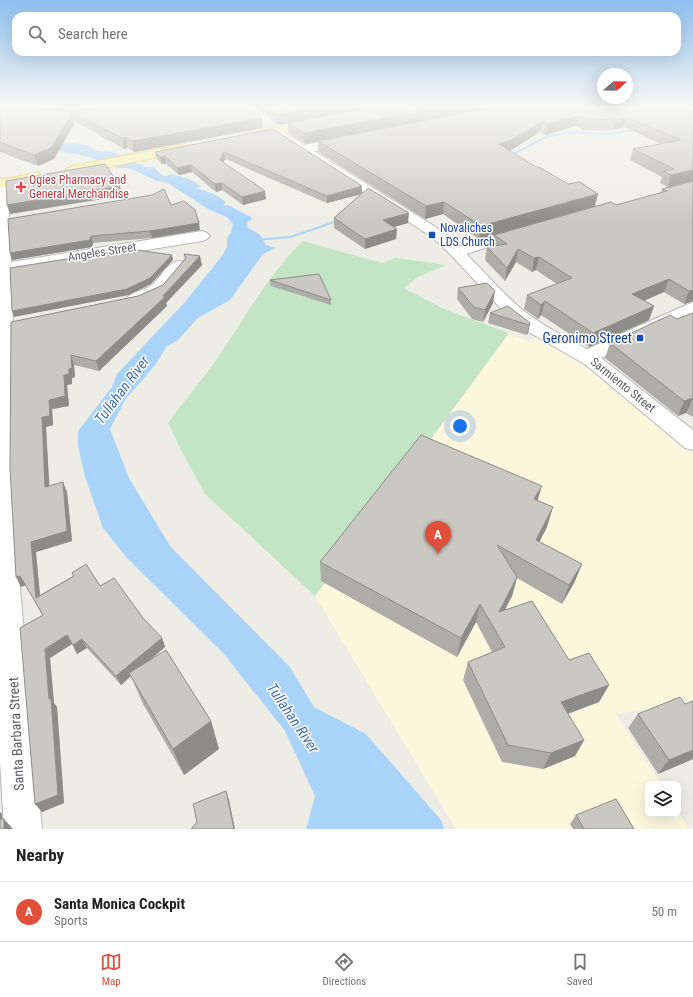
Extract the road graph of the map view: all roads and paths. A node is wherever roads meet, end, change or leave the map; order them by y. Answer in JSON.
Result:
{"nodes":[{"id":1,"x":296,"y":144,"type":"edge"},
{"id":2,"x":333,"y":144,"type":"edge"},
{"id":3,"x":200,"y":146,"type":"edge"},
{"id":4,"x":305,"y":149,"type":"junction"},
{"id":5,"x":0,"y":184,"type":"edge"},
{"id":6,"x":533,"y":229,"type":"edge"},
{"id":7,"x":202,"y":236,"type":"dead end"},
{"id":8,"x":457,"y":252,"type":"junction"},
{"id":9,"x":178,"y":266,"type":"edge"},
{"id":10,"x":3,"y":268,"type":"junction"},
{"id":11,"x":118,"y":303,"type":"edge"},
{"id":12,"x":693,"y":307,"type":"edge"},
{"id":13,"x":587,"y":357,"type":"junction"},
{"id":14,"x":693,"y":442,"type":"edge"},
{"id":15,"x":24,"y":829,"type":"edge"}],
"edges":[{"from":1,"to":4,"type":"street","name":"Sarmiento Street"},
{"from":2,"to":4,"type":"street"},
{"from":3,"to":5,"type":"main road"},
{"from":4,"to":8,"type":"street","name":"Sarmiento Street"},
{"from":5,"to":10,"type":"street","name":"Santa Barbara Street"},
{"from":6,"to":8,"type":"street"},
{"from":7,"to":10,"type":"street","name":"Angeles Street"},
{"from":8,"to":13,"type":"street","name":"Sarmiento Street"},
{"from":9,"to":11,"type":"street"},
{"from":10,"to":15,"type":"street","name":"Santa Barbara Street"},
{"from":12,"to":13,"type":"street"},
{"from":13,"to":14,"type":"street","name":"Sarmiento Street"}]}
